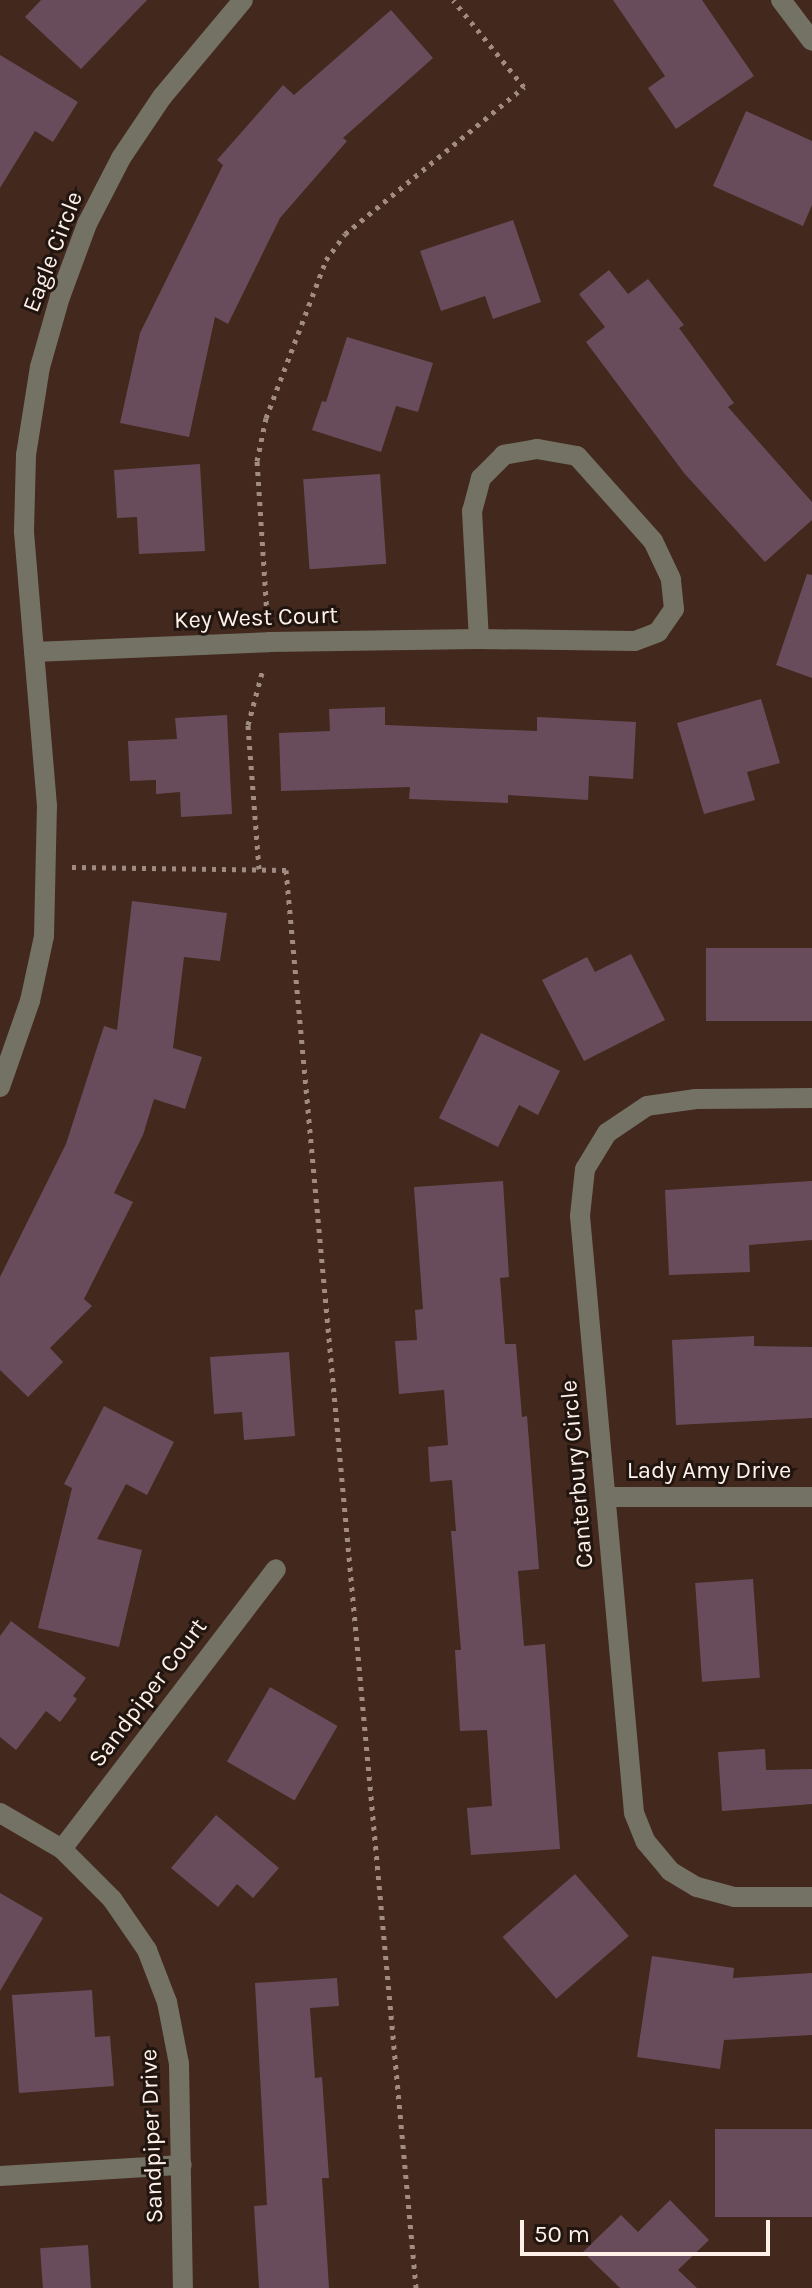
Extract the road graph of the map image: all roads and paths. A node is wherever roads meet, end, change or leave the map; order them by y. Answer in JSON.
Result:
{"nodes":[{"id":1,"x":453,"y":0,"type":"edge"},
{"id":2,"x":781,"y":0,"type":"edge"},
{"id":3,"x":235,"y":3,"type":"edge"},
{"id":4,"x":812,"y":41,"type":"edge"},
{"id":5,"x":479,"y":639,"type":"junction"},
{"id":6,"x":269,"y":642,"type":"junction"},
{"id":7,"x":34,"y":652,"type":"junction"},
{"id":8,"x":47,"y":866,"type":"junction"},
{"id":9,"x":259,"y":869,"type":"junction"},
{"id":10,"x":0,"y":1087,"type":"edge"},
{"id":11,"x":812,"y":1098,"type":"edge"},
{"id":12,"x":606,"y":1497,"type":"junction"},
{"id":13,"x":812,"y":1497,"type":"edge"},
{"id":14,"x":276,"y":1569,"type":"dead end"},
{"id":15,"x":0,"y":1813,"type":"edge"},
{"id":16,"x":62,"y":1849,"type":"junction"},
{"id":17,"x":812,"y":1897,"type":"edge"},
{"id":18,"x":182,"y":2165,"type":"junction"},
{"id":19,"x":0,"y":2176,"type":"edge"},
{"id":20,"x":183,"y":2288,"type":"edge"},
{"id":21,"x":416,"y":2288,"type":"edge"}],
"edges":[{"from":1,"to":6,"type":"path"},
{"from":2,"to":4,"type":"street"},
{"from":3,"to":7,"type":"street","name":"Eagle Circle"},
{"from":5,"to":5,"type":"street","name":"Key West Court"},
{"from":5,"to":6,"type":"street","name":"Key West Court"},
{"from":6,"to":7,"type":"street","name":"Key West Court"},
{"from":6,"to":9,"type":"path"},
{"from":7,"to":8,"type":"street","name":"Eagle Circle"},
{"from":8,"to":9,"type":"path"},
{"from":8,"to":10,"type":"street","name":"Eagle Circle"},
{"from":9,"to":21,"type":"path"},
{"from":11,"to":12,"type":"street","name":"Canterbury Circle"},
{"from":12,"to":13,"type":"street","name":"Lady Amy Drive"},
{"from":12,"to":17,"type":"street","name":"Canterbury Circle"},
{"from":14,"to":16,"type":"street","name":"Sandpiper Court"},
{"from":15,"to":16,"type":"street","name":"Sandpiper Drive"},
{"from":16,"to":18,"type":"street","name":"Sandpiper Drive"},
{"from":18,"to":19,"type":"street"},
{"from":18,"to":20,"type":"street","name":"Sandpiper Drive"}]}
